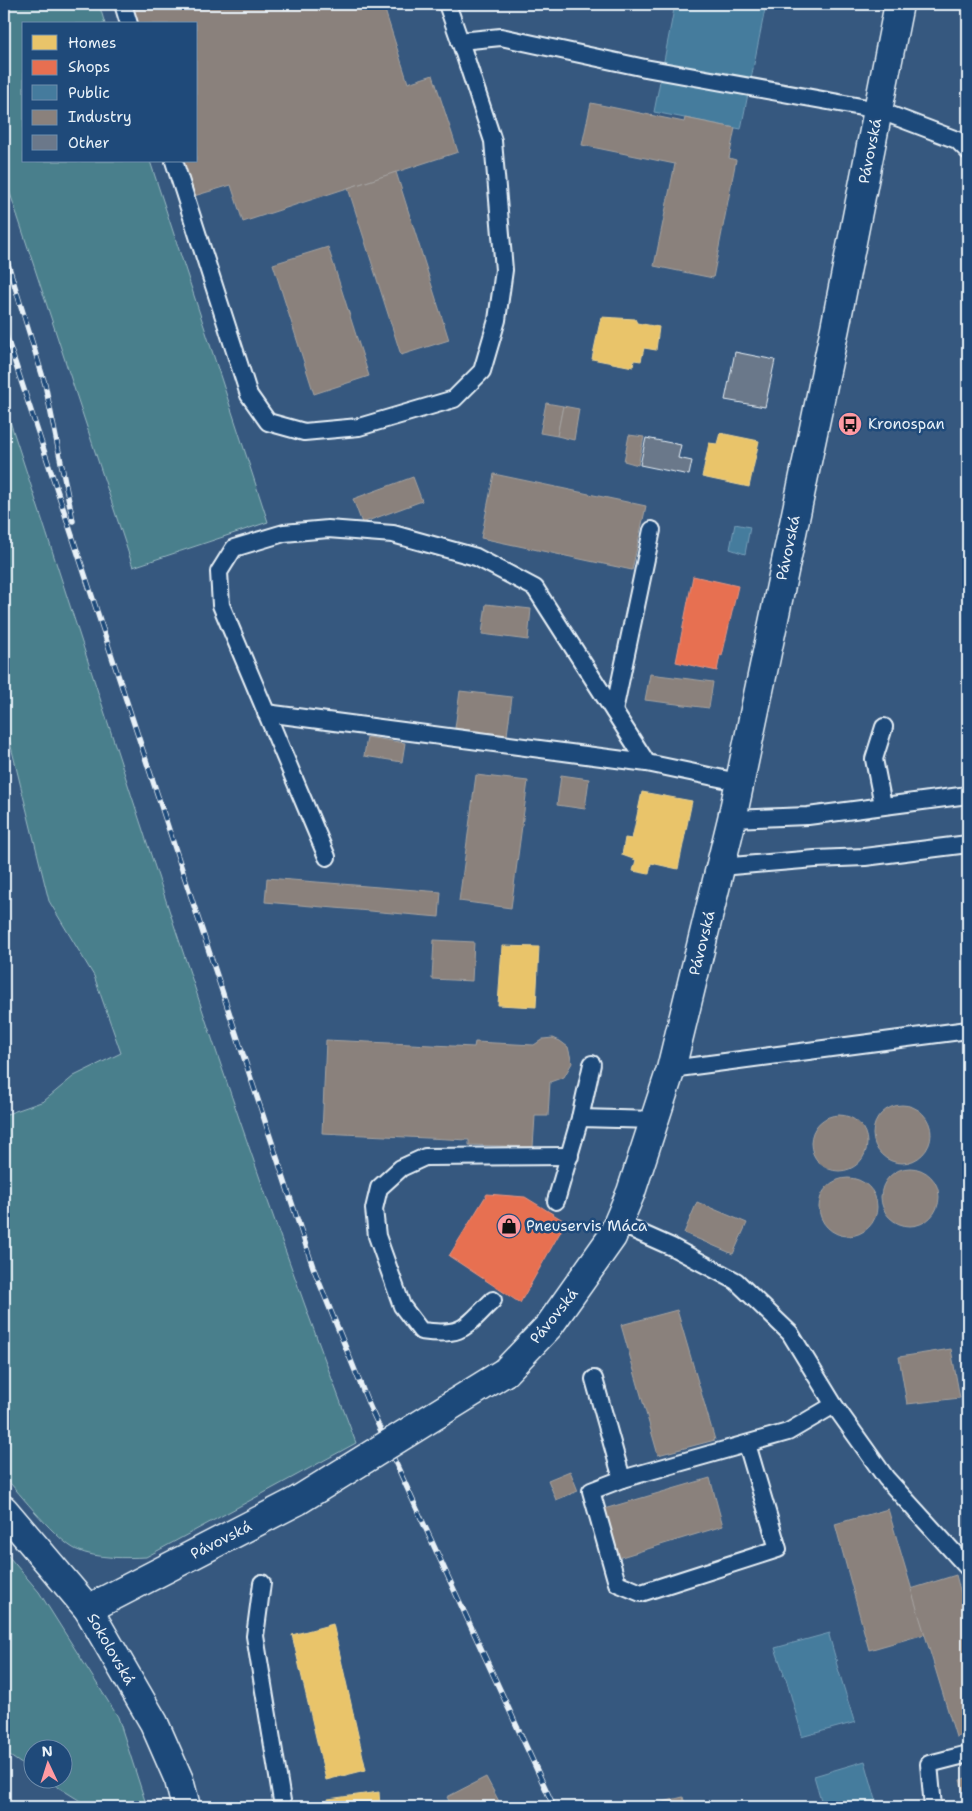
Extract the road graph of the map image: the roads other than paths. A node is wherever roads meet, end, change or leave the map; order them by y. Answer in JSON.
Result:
{"nodes":[{"id":1,"x":123,"y":4,"type":"edge"},
{"id":2,"x":447,"y":4,"type":"edge"},
{"id":3,"x":899,"y":4,"type":"edge"},
{"id":4,"x":128,"y":22,"type":"edge"},
{"id":5,"x":460,"y":41,"type":"junction"},
{"id":6,"x":878,"y":110,"type":"junction"},
{"id":7,"x":968,"y":151,"type":"edge"},
{"id":8,"x":174,"y":162,"type":"edge"},
{"id":9,"x":652,"y":530,"type":"dead end"},
{"id":10,"x":614,"y":711,"type":"junction"},
{"id":11,"x":266,"y":713,"type":"junction"},
{"id":12,"x":884,"y":727,"type":"dead end"},
{"id":13,"x":646,"y":763,"type":"junction"},
{"id":14,"x":738,"y":782,"type":"junction"},
{"id":15,"x":968,"y":795,"type":"edge"},
{"id":16,"x":883,"y":805,"type":"junction"},
{"id":17,"x":732,"y":819,"type":"junction"},
{"id":18,"x":968,"y":844,"type":"edge"},
{"id":19,"x":327,"y":857,"type":"dead end"},
{"id":20,"x":720,"y":867,"type":"junction"},
{"id":21,"x":968,"y":1030,"type":"edge"},
{"id":22,"x":592,"y":1064,"type":"dead end"},
{"id":23,"x":671,"y":1068,"type":"junction"},
{"id":24,"x":580,"y":1118,"type":"junction"},
{"id":25,"x":655,"y":1120,"type":"junction"},
{"id":26,"x":570,"y":1156,"type":"junction"},
{"id":27,"x":556,"y":1201,"type":"dead end"},
{"id":28,"x":618,"y":1224,"type":"junction"},
{"id":29,"x":493,"y":1300,"type":"dead end"},
{"id":30,"x":594,"y":1379,"type":"dead end"},
{"id":31,"x":834,"y":1404,"type":"junction"},
{"id":32,"x":747,"y":1444,"type":"junction"},
{"id":33,"x":622,"y":1479,"type":"junction"},
{"id":34,"x":4,"y":1510,"type":"edge"},
{"id":35,"x":968,"y":1568,"type":"edge"},
{"id":36,"x":262,"y":1583,"type":"dead end"},
{"id":37,"x":88,"y":1609,"type":"junction"},
{"id":38,"x":968,"y":1754,"type":"edge"},
{"id":39,"x":186,"y":1807,"type":"edge"},
{"id":40,"x":283,"y":1807,"type":"edge"},
{"id":41,"x":933,"y":1807,"type":"edge"}],
"edges":[{"from":1,"to":4,"type":"lane"},
{"from":2,"to":5,"type":"lane"},
{"from":3,"to":6,"type":"street","name":"Pávovská"},
{"from":5,"to":6,"type":"lane"},
{"from":5,"to":8,"type":"lane"},
{"from":6,"to":7,"type":"lane"},
{"from":6,"to":14,"type":"street","name":"Pávovská"},
{"from":9,"to":10,"type":"lane"},
{"from":10,"to":11,"type":"lane"},
{"from":10,"to":13,"type":"lane"},
{"from":11,"to":13,"type":"lane"},
{"from":11,"to":19,"type":"lane"},
{"from":12,"to":16,"type":"lane"},
{"from":13,"to":14,"type":"lane"},
{"from":14,"to":17,"type":"street","name":"Pávovská"},
{"from":15,"to":16,"type":"lane"},
{"from":16,"to":17,"type":"lane"},
{"from":17,"to":20,"type":"street","name":"Pávovská"},
{"from":18,"to":20,"type":"lane"},
{"from":20,"to":23,"type":"street","name":"Pávovská"},
{"from":21,"to":23,"type":"lane"},
{"from":22,"to":24,"type":"lane"},
{"from":23,"to":25,"type":"street","name":"Pávovská"},
{"from":24,"to":25,"type":"lane"},
{"from":24,"to":26,"type":"lane"},
{"from":25,"to":28,"type":"street","name":"Pávovská"},
{"from":26,"to":27,"type":"lane"},
{"from":26,"to":29,"type":"lane"},
{"from":28,"to":31,"type":"lane"},
{"from":28,"to":37,"type":"street","name":"Pávovská","bridge":true},
{"from":30,"to":33,"type":"lane"},
{"from":31,"to":32,"type":"lane"},
{"from":31,"to":35,"type":"lane"},
{"from":32,"to":33,"type":"lane"},
{"from":32,"to":33,"type":"lane"},
{"from":34,"to":37,"type":"street","name":"Sokolovská"},
{"from":36,"to":40,"type":"lane"},
{"from":37,"to":39,"type":"street","name":"Sokolovská"},
{"from":38,"to":41,"type":"lane"}]}
